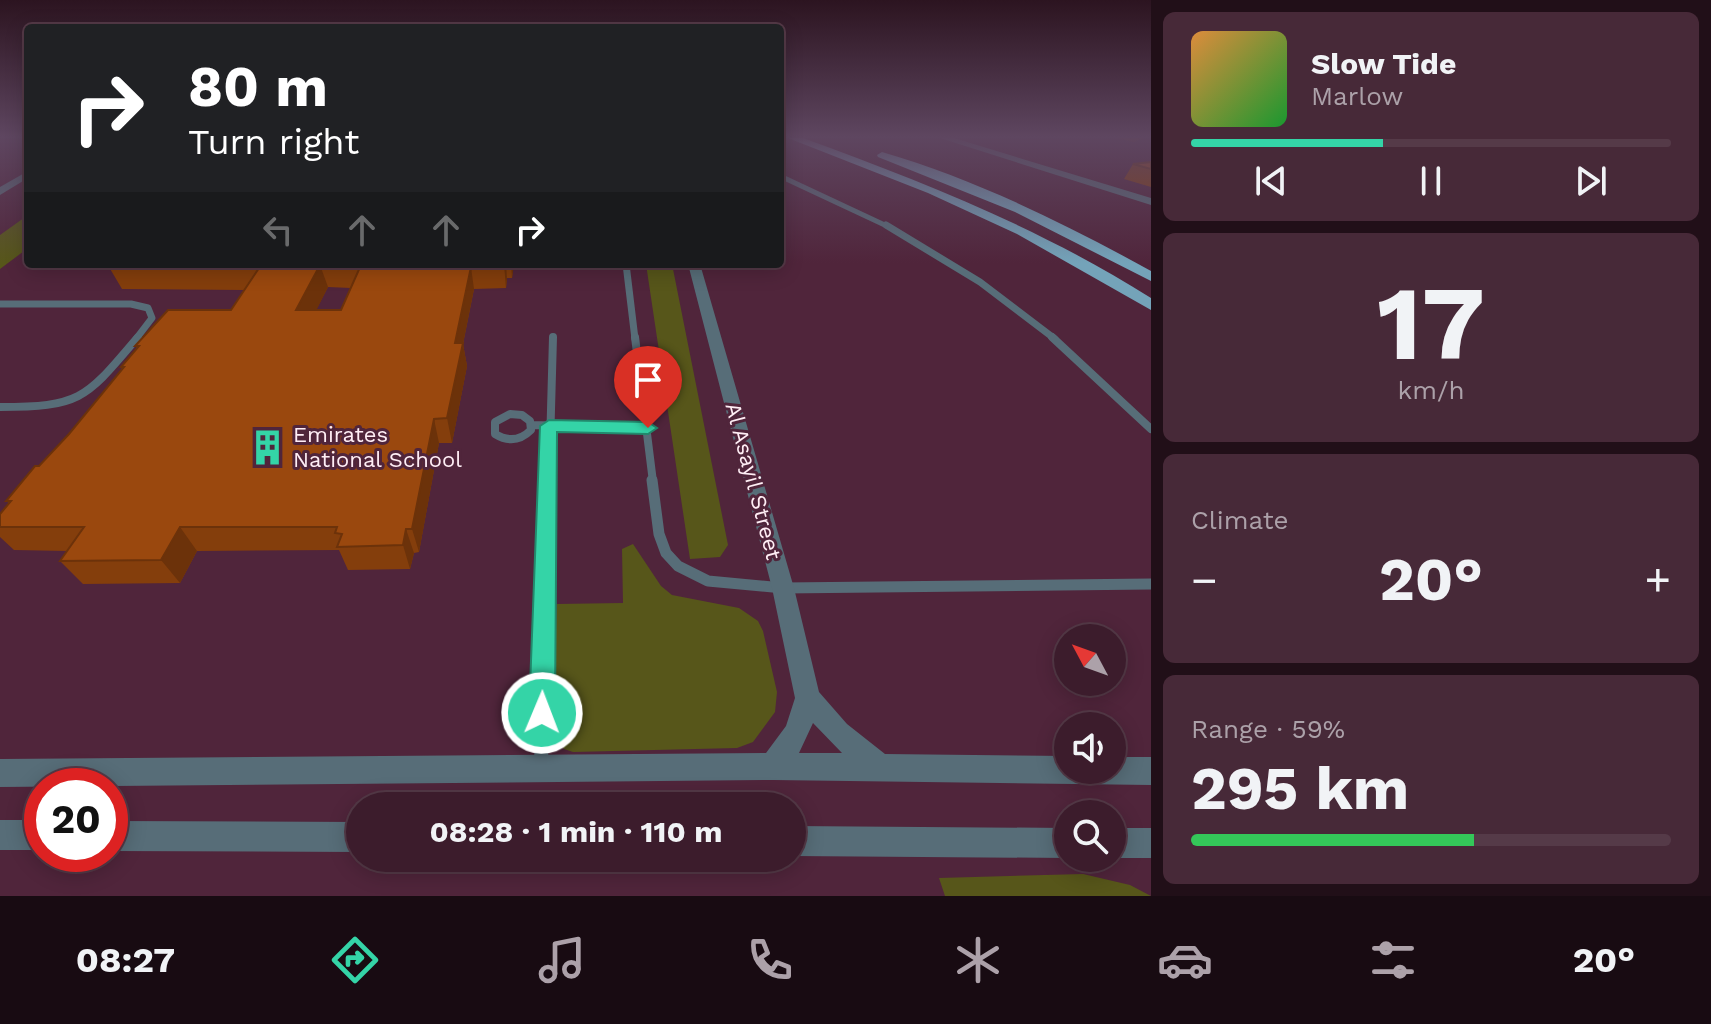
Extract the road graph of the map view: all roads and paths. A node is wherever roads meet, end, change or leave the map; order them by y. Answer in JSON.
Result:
{"nodes":[{"id":1,"x":19,"y":180,"type":"edge"},
{"id":2,"x":789,"y":180,"type":"edge"},
{"id":3,"x":909,"y":180,"type":"edge"},
{"id":4,"x":946,"y":180,"type":"edge"},
{"id":5,"x":1080,"y":180,"type":"edge"},
{"id":6,"x":0,"y":192,"type":"edge"},
{"id":7,"x":1151,"y":202,"type":"edge"},
{"id":8,"x":627,"y":268,"type":"edge"},
{"id":9,"x":695,"y":268,"type":"edge"},
{"id":10,"x":1151,"y":277,"type":"edge"},
{"id":11,"x":0,"y":304,"type":"edge"},
{"id":12,"x":1151,"y":305,"type":"edge"},
{"id":13,"x":553,"y":336,"type":"dead end"},
{"id":14,"x":0,"y":407,"type":"edge"},
{"id":15,"x":532,"y":425,"type":"dead end"},
{"id":16,"x":549,"y":426,"type":"junction"},
{"id":17,"x":648,"y":428,"type":"junction"},
{"id":18,"x":1151,"y":429,"type":"edge"},
{"id":19,"x":1151,"y":584,"type":"edge"},
{"id":20,"x":783,"y":588,"type":"junction"},
{"id":21,"x":808,"y":698,"type":"junction"},
{"id":22,"x":773,"y":766,"type":"junction"},
{"id":23,"x":881,"y":767,"type":"junction"},
{"id":24,"x":541,"y":768,"type":"junction"},
{"id":25,"x":1151,"y":771,"type":"edge"},
{"id":26,"x":0,"y":773,"type":"edge"},
{"id":27,"x":0,"y":835,"type":"edge"},
{"id":28,"x":24,"y":835,"type":"edge"},
{"id":29,"x":128,"y":836,"type":"edge"},
{"id":30,"x":346,"y":837,"type":"edge"},
{"id":31,"x":806,"y":841,"type":"edge"},
{"id":32,"x":1054,"y":843,"type":"edge"},
{"id":33,"x":1126,"y":843,"type":"edge"},
{"id":34,"x":1150,"y":844,"type":"edge"}],
"edges":[{"from":1,"to":6,"type":"street"},
{"from":2,"to":18,"type":"lane"},
{"from":3,"to":12,"type":"main road"},
{"from":4,"to":10,"type":"main road"},
{"from":5,"to":7,"type":"street"},
{"from":8,"to":17,"type":"lane"},
{"from":9,"to":20,"type":"street","name":"Al Asayil Street"},
{"from":11,"to":14,"type":"lane"},
{"from":13,"to":16,"type":"lane"},
{"from":15,"to":16,"type":"lane"},
{"from":16,"to":17,"type":"lane"},
{"from":16,"to":24,"type":"lane"},
{"from":17,"to":20,"type":"lane"},
{"from":19,"to":20,"type":"lane"},
{"from":20,"to":21,"type":"street","name":"Al Asayil Street"},
{"from":21,"to":22,"type":"street"},
{"from":21,"to":23,"type":"street","name":"Al Asayil Street"},
{"from":22,"to":23,"type":"street"},
{"from":22,"to":24,"type":"street"},
{"from":23,"to":25,"type":"street"},
{"from":24,"to":26,"type":"street"},
{"from":27,"to":28,"type":"street"},
{"from":29,"to":30,"type":"street"},
{"from":31,"to":32,"type":"street"},
{"from":33,"to":34,"type":"street"}]}
